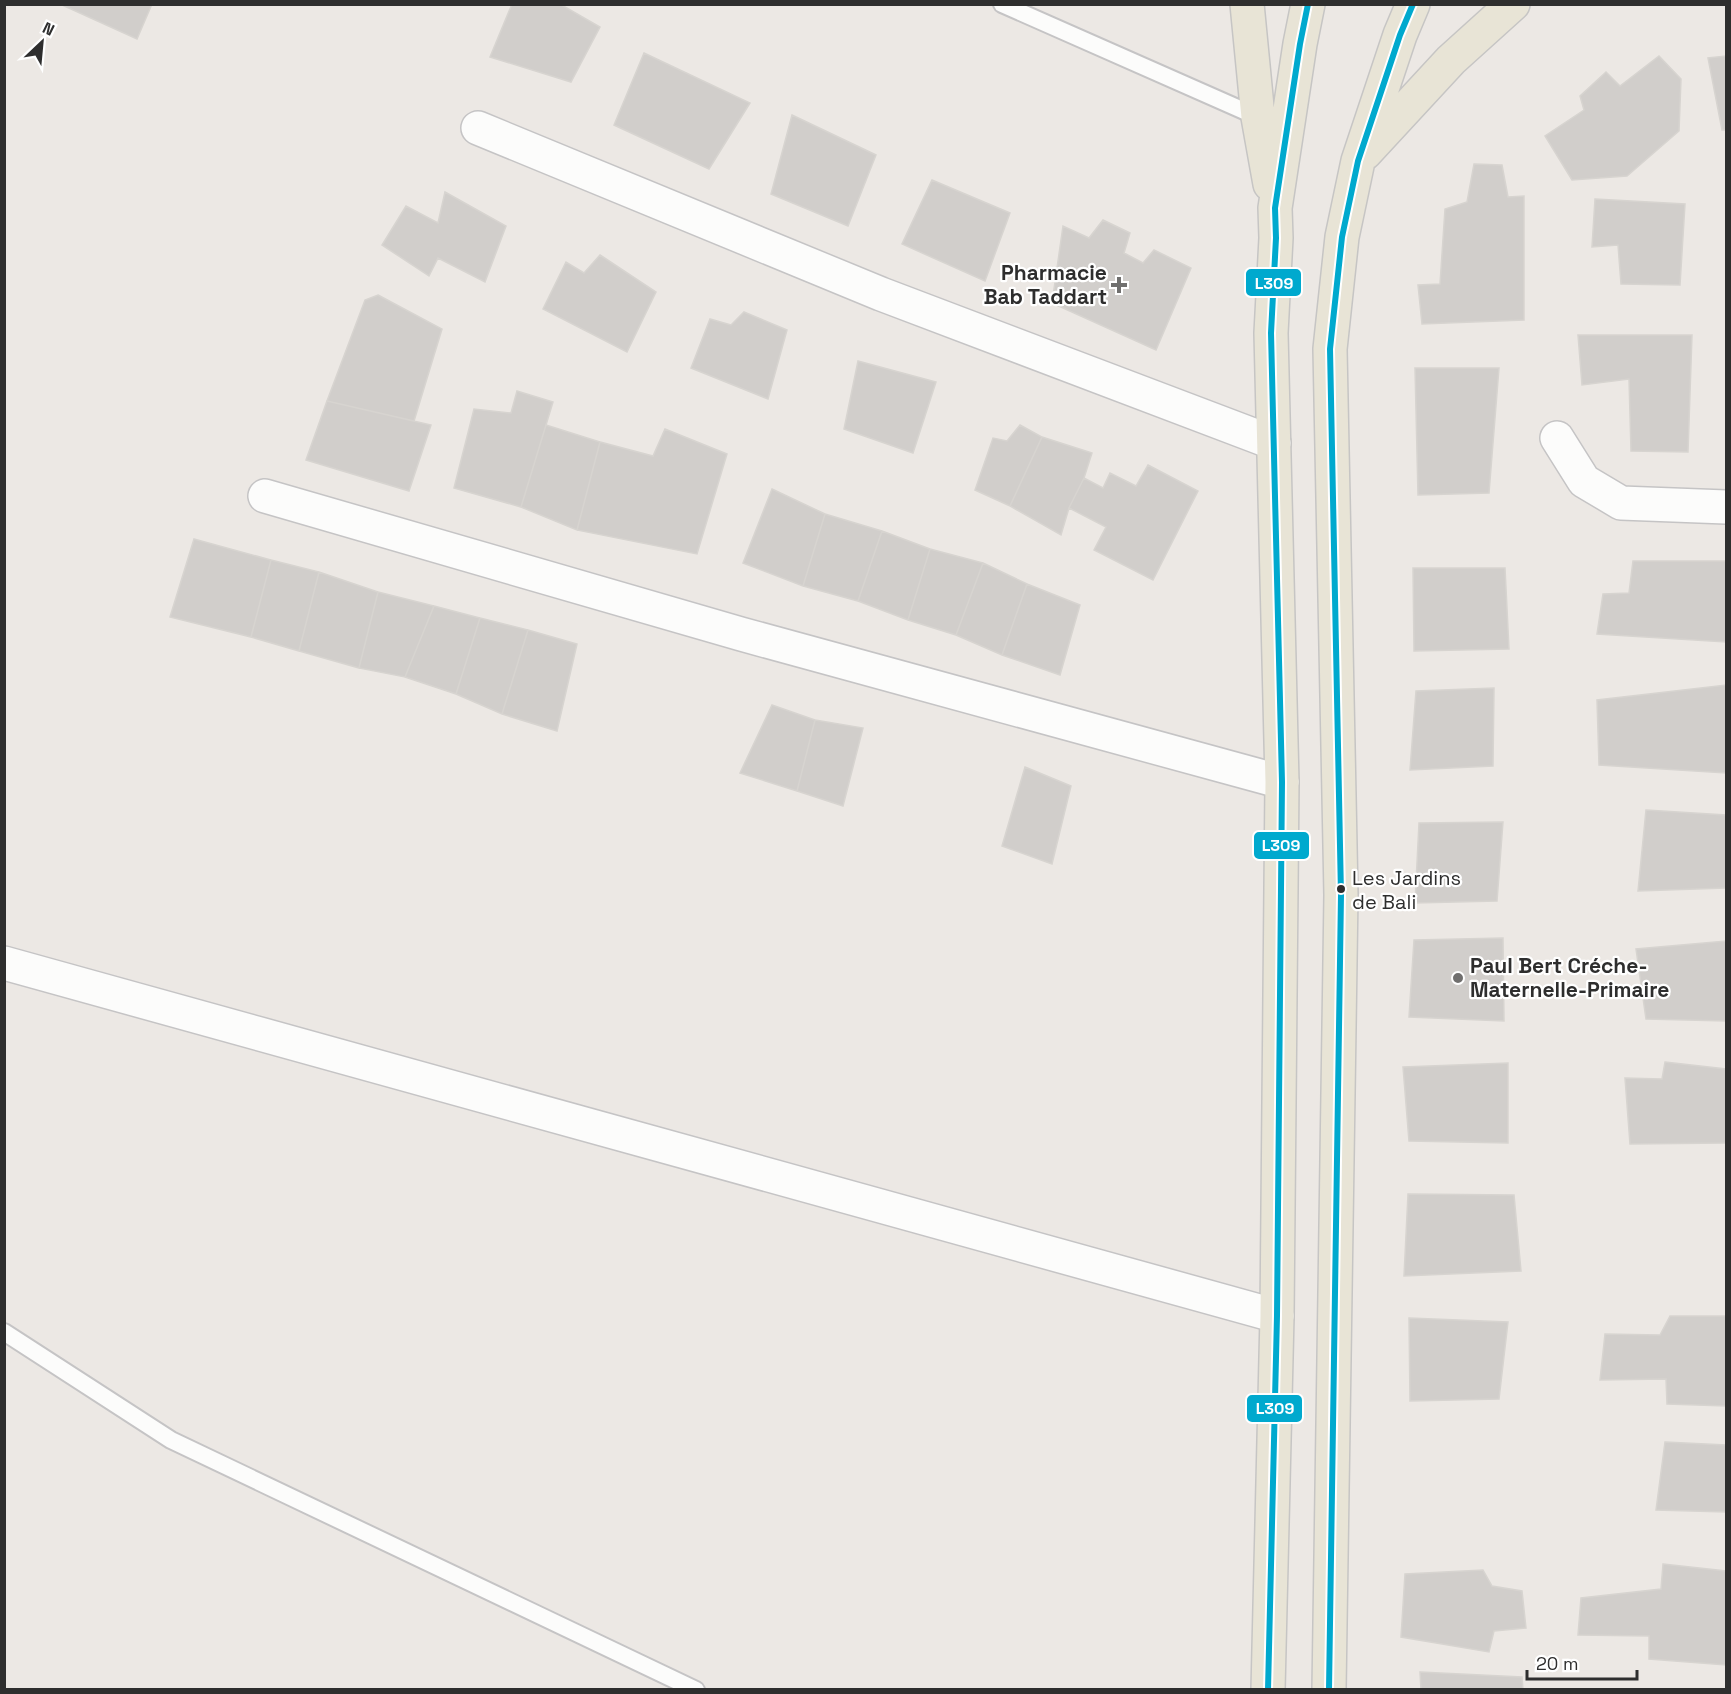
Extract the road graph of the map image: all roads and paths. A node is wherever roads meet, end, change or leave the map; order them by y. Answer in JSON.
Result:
{"nodes":[{"id":1,"x":1002,"y":4,"type":"edge"},
{"id":2,"x":1246,"y":4,"type":"edge"},
{"id":3,"x":1308,"y":4,"type":"edge"},
{"id":4,"x":1413,"y":4,"type":"edge"},
{"id":5,"x":1514,"y":4,"type":"edge"},
{"id":6,"x":1258,"y":117,"type":"junction"},
{"id":7,"x":478,"y":128,"type":"dead end"},
{"id":8,"x":1358,"y":161,"type":"junction"},
{"id":9,"x":1275,"y":208,"type":"junction"},
{"id":10,"x":1557,"y":438,"type":"dead end"},
{"id":11,"x":1274,"y":443,"type":"junction"},
{"id":12,"x":265,"y":496,"type":"dead end"},
{"id":13,"x":1726,"y":507,"type":"edge"},
{"id":14,"x":1282,"y":782,"type":"junction"},
{"id":15,"x":4,"y":963,"type":"edge"},
{"id":16,"x":1277,"y":1316,"type":"junction"},
{"id":17,"x":4,"y":1332,"type":"edge"},
{"id":18,"x":696,"y":1689,"type":"edge"},
{"id":19,"x":1268,"y":1689,"type":"edge"},
{"id":20,"x":1329,"y":1689,"type":"edge"}],
"edges":[{"from":1,"to":6,"type":"lane"},
{"from":2,"to":6,"type":"main road"},
{"from":3,"to":9,"type":"main road"},
{"from":4,"to":8,"type":"main road"},
{"from":5,"to":8,"type":"main road"},
{"from":6,"to":9,"type":"main road"},
{"from":7,"to":11,"type":"street"},
{"from":8,"to":20,"type":"main road"},
{"from":9,"to":11,"type":"main road"},
{"from":10,"to":13,"type":"street"},
{"from":11,"to":14,"type":"main road"},
{"from":12,"to":14,"type":"street"},
{"from":14,"to":16,"type":"main road"},
{"from":15,"to":16,"type":"street"},
{"from":16,"to":19,"type":"main road"},
{"from":17,"to":18,"type":"lane"}]}
